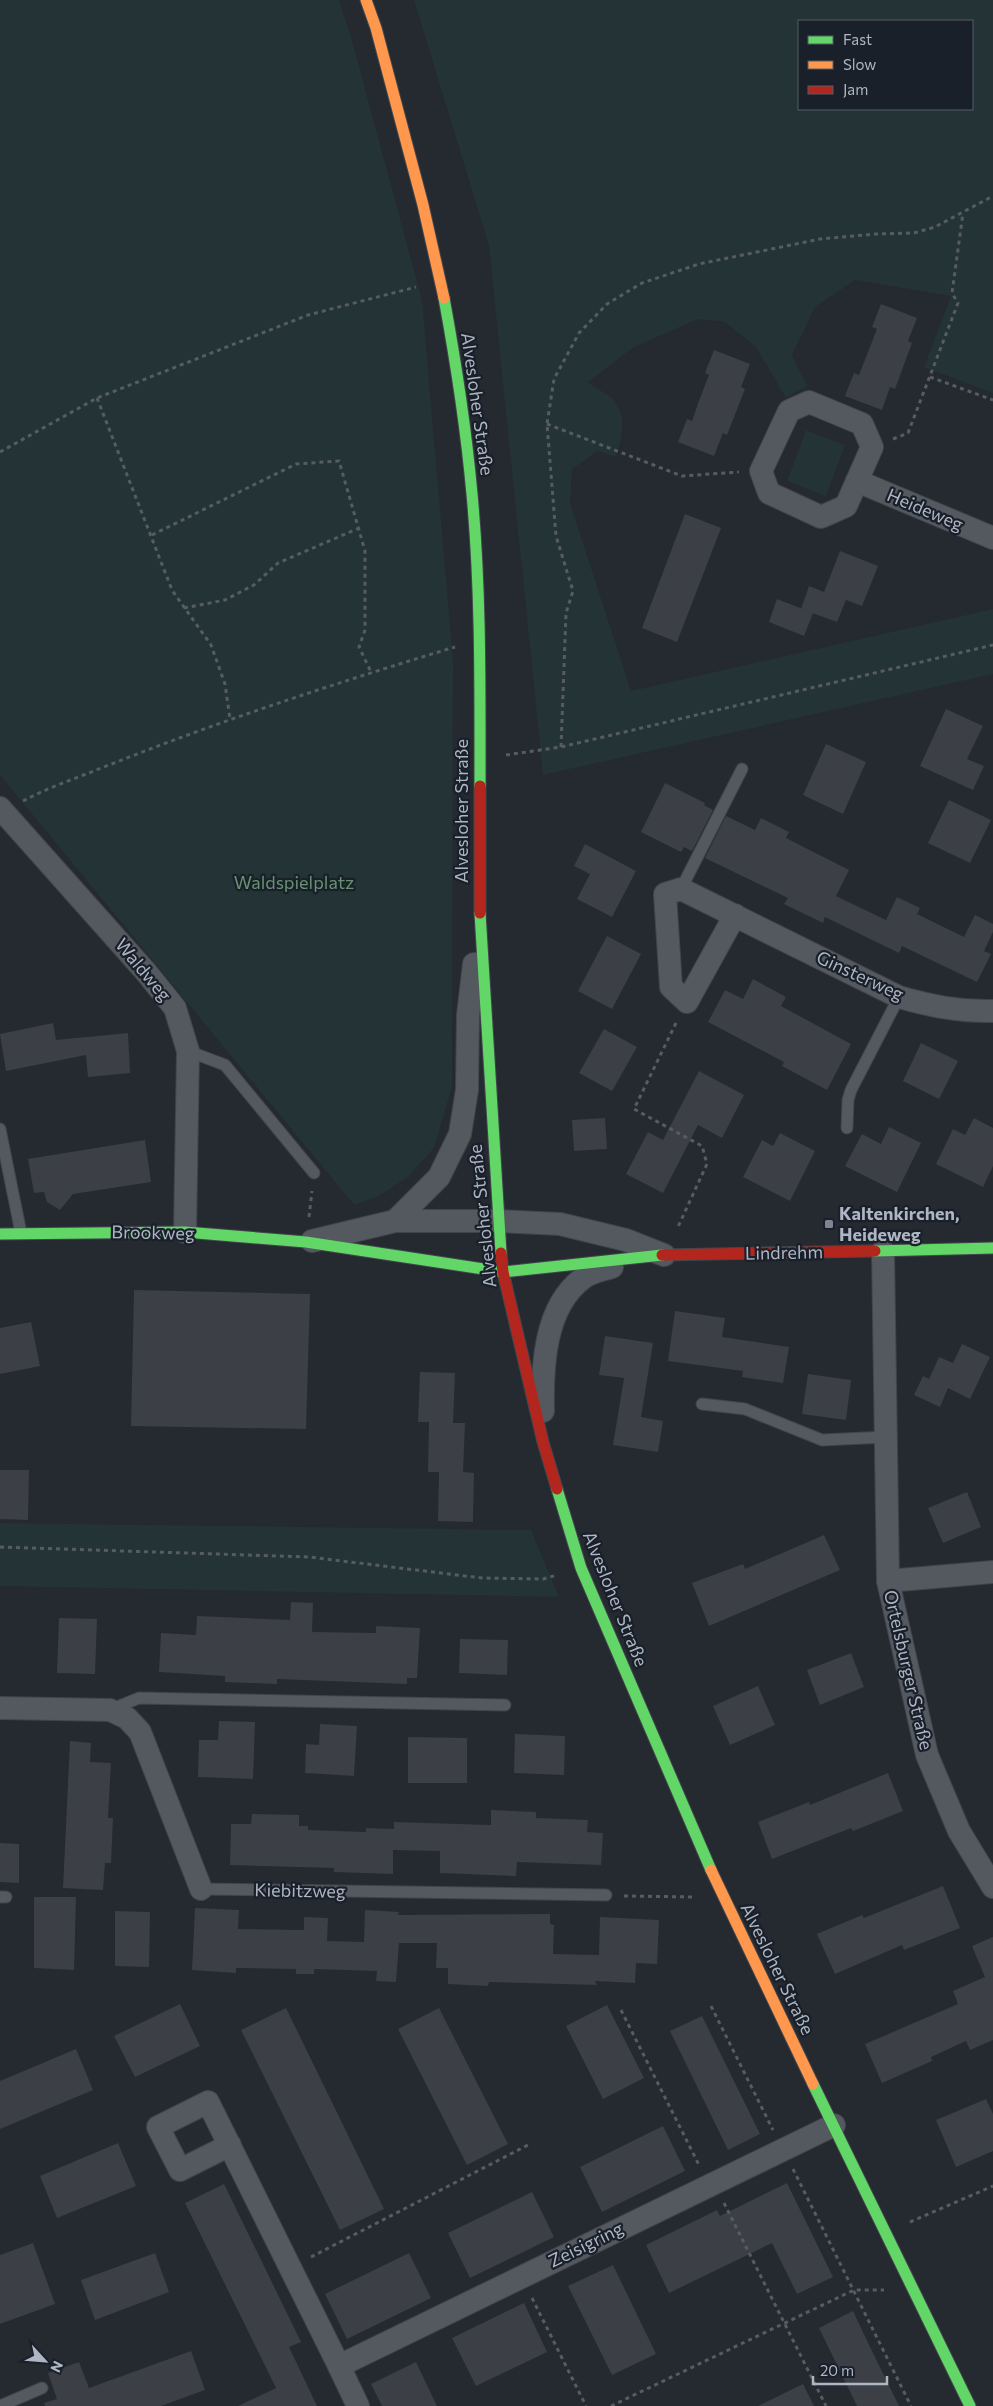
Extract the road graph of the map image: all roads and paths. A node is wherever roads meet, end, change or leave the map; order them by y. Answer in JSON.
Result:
{"nodes":[{"id":1,"x":366,"y":0,"type":"edge"},
{"id":2,"x":993,"y":196,"type":"edge"},
{"id":3,"x":963,"y":212,"type":"junction"},
{"id":4,"x":440,"y":281,"type":"junction"},
{"id":5,"x":930,"y":377,"type":"junction"},
{"id":6,"x":97,"y":398,"type":"junction"},
{"id":7,"x":993,"y":400,"type":"edge"},
{"id":8,"x":547,"y":424,"type":"junction"},
{"id":9,"x":872,"y":447,"type":"junction"},
{"id":10,"x":0,"y":452,"type":"edge"},
{"id":11,"x":761,"y":471,"type":"junction"},
{"id":12,"x":857,"y":481,"type":"junction"},
{"id":13,"x":358,"y":528,"type":"junction"},
{"id":14,"x":152,"y":535,"type":"junction"},
{"id":15,"x":993,"y":538,"type":"edge"},
{"id":16,"x":184,"y":608,"type":"junction"},
{"id":17,"x":480,"y":639,"type":"junction"},
{"id":18,"x":993,"y":645,"type":"edge"},
{"id":19,"x":371,"y":672,"type":"junction"},
{"id":20,"x":230,"y":719,"type":"junction"},
{"id":21,"x":561,"y":747,"type":"junction"},
{"id":22,"x":478,"y":759,"type":"junction"},
{"id":23,"x":742,"y":769,"type":"dead end"},
{"id":24,"x":2,"y":810,"type":"edge"},
{"id":25,"x":681,"y":889,"type":"junction"},
{"id":26,"x":735,"y":915,"type":"junction"},
{"id":27,"x":480,"y":916,"type":"junction"},
{"id":28,"x":900,"y":997,"type":"junction"},
{"id":29,"x":687,"y":1002,"type":"junction"},
{"id":30,"x":993,"y":1011,"type":"edge"},
{"id":31,"x":188,"y":1051,"type":"junction"},
{"id":32,"x":847,"y":1128,"type":"dead end"},
{"id":33,"x":0,"y":1129,"type":"edge"},
{"id":34,"x":314,"y":1173,"type":"joint"},
{"id":35,"x":395,"y":1221,"type":"junction"},
{"id":36,"x":498,"y":1221,"type":"junction"},
{"id":37,"x":185,"y":1232,"type":"junction"},
{"id":38,"x":0,"y":1234,"type":"edge"},
{"id":39,"x":21,"y":1234,"type":"junction"},
{"id":40,"x":306,"y":1242,"type":"junction"},
{"id":41,"x":993,"y":1248,"type":"edge"},
{"id":42,"x":883,"y":1251,"type":"junction"},
{"id":43,"x":653,"y":1255,"type":"junction"},
{"id":44,"x":503,"y":1272,"type":"junction"},
{"id":45,"x":702,"y":1404,"type":"dead end"},
{"id":46,"x":886,"y":1437,"type":"junction"},
{"id":47,"x":543,"y":1442,"type":"junction"},
{"id":48,"x":0,"y":1547,"type":"edge"},
{"id":49,"x":581,"y":1568,"type":"junction"},
{"id":50,"x":993,"y":1572,"type":"edge"},
{"id":51,"x":888,"y":1581,"type":"junction"},
{"id":52,"x":505,"y":1705,"type":"dead end"},
{"id":53,"x":0,"y":1708,"type":"edge"},
{"id":54,"x":110,"y":1710,"type":"junction"},
{"id":55,"x":993,"y":1887,"type":"edge"},
{"id":56,"x":201,"y":1890,"type":"joint"},
{"id":57,"x":606,"y":1895,"type":"joint"},
{"id":58,"x":723,"y":1898,"type":"junction"},
{"id":59,"x":711,"y":2006,"type":"dead end"},
{"id":60,"x":621,"y":2010,"type":"dead end"},
{"id":61,"x":834,"y":2125,"type":"junction"},
{"id":62,"x":230,"y":2145,"type":"dead end"},
{"id":63,"x":528,"y":2145,"type":"dead end"},
{"id":64,"x":783,"y":2149,"type":"junction"},
{"id":65,"x":712,"y":2184,"type":"junction"},
{"id":66,"x":993,"y":2186,"type":"edge"},
{"id":67,"x":887,"y":2233,"type":"junction"},
{"id":68,"x":290,"y":2268,"type":"junction"},
{"id":69,"x":522,"y":2277,"type":"junction"},
{"id":70,"x":911,"y":2284,"type":"junction"},
{"id":71,"x":854,"y":2290,"type":"junction"},
{"id":72,"x":784,"y":2324,"type":"junction"},
{"id":73,"x":339,"y":2366,"type":"junction"},
{"id":74,"x":42,"y":2388,"type":"dead end"},
{"id":75,"x":966,"y":2405,"type":"edge"},
{"id":76,"x":0,"y":2406,"type":"edge"},
{"id":77,"x":358,"y":2406,"type":"edge"},
{"id":78,"x":586,"y":2406,"type":"edge"},
{"id":79,"x":611,"y":2406,"type":"edge"},
{"id":80,"x":826,"y":2406,"type":"edge"},
{"id":81,"x":911,"y":2406,"type":"edge"}],
"edges":[{"from":1,"to":4,"type":"street","name":"Alvesloher Straße"},
{"from":2,"to":3,"type":"path"},
{"from":3,"to":5,"type":"path"},
{"from":3,"to":8,"type":"path"},
{"from":4,"to":6,"type":"path"},
{"from":4,"to":17,"type":"street","name":"Alvesloher Straße"},
{"from":5,"to":7,"type":"path"},
{"from":5,"to":9,"type":"path"},
{"from":6,"to":10,"type":"path"},
{"from":6,"to":14,"type":"path"},
{"from":8,"to":11,"type":"path"},
{"from":8,"to":21,"type":"path"},
{"from":9,"to":11,"type":"street"},
{"from":9,"to":12,"type":"street"},
{"from":11,"to":12,"type":"street"},
{"from":12,"to":15,"type":"street","name":"Heideweg"},
{"from":13,"to":14,"type":"path"},
{"from":13,"to":16,"type":"path"},
{"from":13,"to":19,"type":"path"},
{"from":14,"to":16,"type":"path"},
{"from":16,"to":20,"type":"path"},
{"from":17,"to":19,"type":"path"},
{"from":17,"to":22,"type":"street","name":"Alvesloher Straße"},
{"from":18,"to":21,"type":"path"},
{"from":19,"to":20,"type":"path"},
{"from":20,"to":24,"type":"path"},
{"from":21,"to":22,"type":"path"},
{"from":22,"to":27,"type":"street","name":"Alvesloher Straße"},
{"from":23,"to":25,"type":"lane"},
{"from":24,"to":31,"type":"street","name":"Waldweg"},
{"from":25,"to":26,"type":"street","name":"Ginsterweg"},
{"from":25,"to":29,"type":"street"},
{"from":26,"to":28,"type":"street","name":"Ginsterweg"},
{"from":26,"to":29,"type":"street"},
{"from":27,"to":35,"type":"street"},
{"from":27,"to":36,"type":"street","name":"Alvesloher Straße"},
{"from":28,"to":30,"type":"street","name":"Ginsterweg"},
{"from":28,"to":32,"type":"lane"},
{"from":29,"to":43,"type":"path"},
{"from":31,"to":34,"type":"lane"},
{"from":31,"to":37,"type":"street","name":"Waldweg"},
{"from":33,"to":39,"type":"lane"},
{"from":34,"to":40,"type":"path"},
{"from":35,"to":36,"type":"street","name":"Brookweg"},
{"from":35,"to":40,"type":"street","name":"Brookweg"},
{"from":36,"to":43,"type":"street","name":"Lindrehm"},
{"from":36,"to":44,"type":"street","name":"Alvesloher Straße"},
{"from":37,"to":39,"type":"street","name":"Brookweg"},
{"from":37,"to":40,"type":"street","name":"Brookweg"},
{"from":38,"to":39,"type":"street","name":"Brookweg"},
{"from":40,"to":44,"type":"street","name":"Brookweg"},
{"from":41,"to":42,"type":"street","name":"Lindrehm"},
{"from":42,"to":43,"type":"street","name":"Lindrehm"},
{"from":42,"to":46,"type":"street","name":"Ortelsburger Straße"},
{"from":43,"to":44,"type":"street","name":"Lindrehm"},
{"from":43,"to":47,"type":"street"},
{"from":44,"to":47,"type":"street","name":"Alvesloher Straße"},
{"from":45,"to":46,"type":"lane"},
{"from":46,"to":51,"type":"street","name":"Ortelsburger Straße"},
{"from":47,"to":49,"type":"street","name":"Alvesloher Straße"},
{"from":48,"to":49,"type":"path"},
{"from":49,"to":58,"type":"street","name":"Alvesloher Straße"},
{"from":50,"to":51,"type":"street"},
{"from":51,"to":55,"type":"street","name":"Ortelsburger Straße"},
{"from":52,"to":54,"type":"lane","name":"Kiebitzweg"},
{"from":53,"to":54,"type":"street","name":"Kiebitzweg"},
{"from":54,"to":56,"type":"street","name":"Kiebitzweg"},
{"from":56,"to":57,"type":"lane","name":"Kiebitzweg"},
{"from":57,"to":58,"type":"path"},
{"from":58,"to":61,"type":"street","name":"Alvesloher Straße"},
{"from":59,"to":64,"type":"path"},
{"from":60,"to":65,"type":"path"},
{"from":61,"to":64,"type":"street","name":"Zeisigring"},
{"from":61,"to":67,"type":"street","name":"Alvesloher Straße"},
{"from":62,"to":68,"type":"street"},
{"from":63,"to":68,"type":"path"},
{"from":64,"to":65,"type":"street","name":"Zeisigring"},
{"from":64,"to":71,"type":"path"},
{"from":65,"to":69,"type":"street","name":"Zeisigring"},
{"from":65,"to":72,"type":"path"},
{"from":66,"to":67,"type":"path"},
{"from":67,"to":70,"type":"street","name":"Alvesloher Straße"},
{"from":68,"to":73,"type":"street"},
{"from":69,"to":73,"type":"street","name":"Zeisigring"},
{"from":69,"to":78,"type":"path"},
{"from":70,"to":71,"type":"path"},
{"from":70,"to":75,"type":"street","name":"Alvesloher Straße"},
{"from":71,"to":72,"type":"path"},
{"from":71,"to":81,"type":"path"},
{"from":72,"to":79,"type":"path"},
{"from":72,"to":80,"type":"path"},
{"from":73,"to":77,"type":"street"},
{"from":74,"to":76,"type":"lane"}]}
